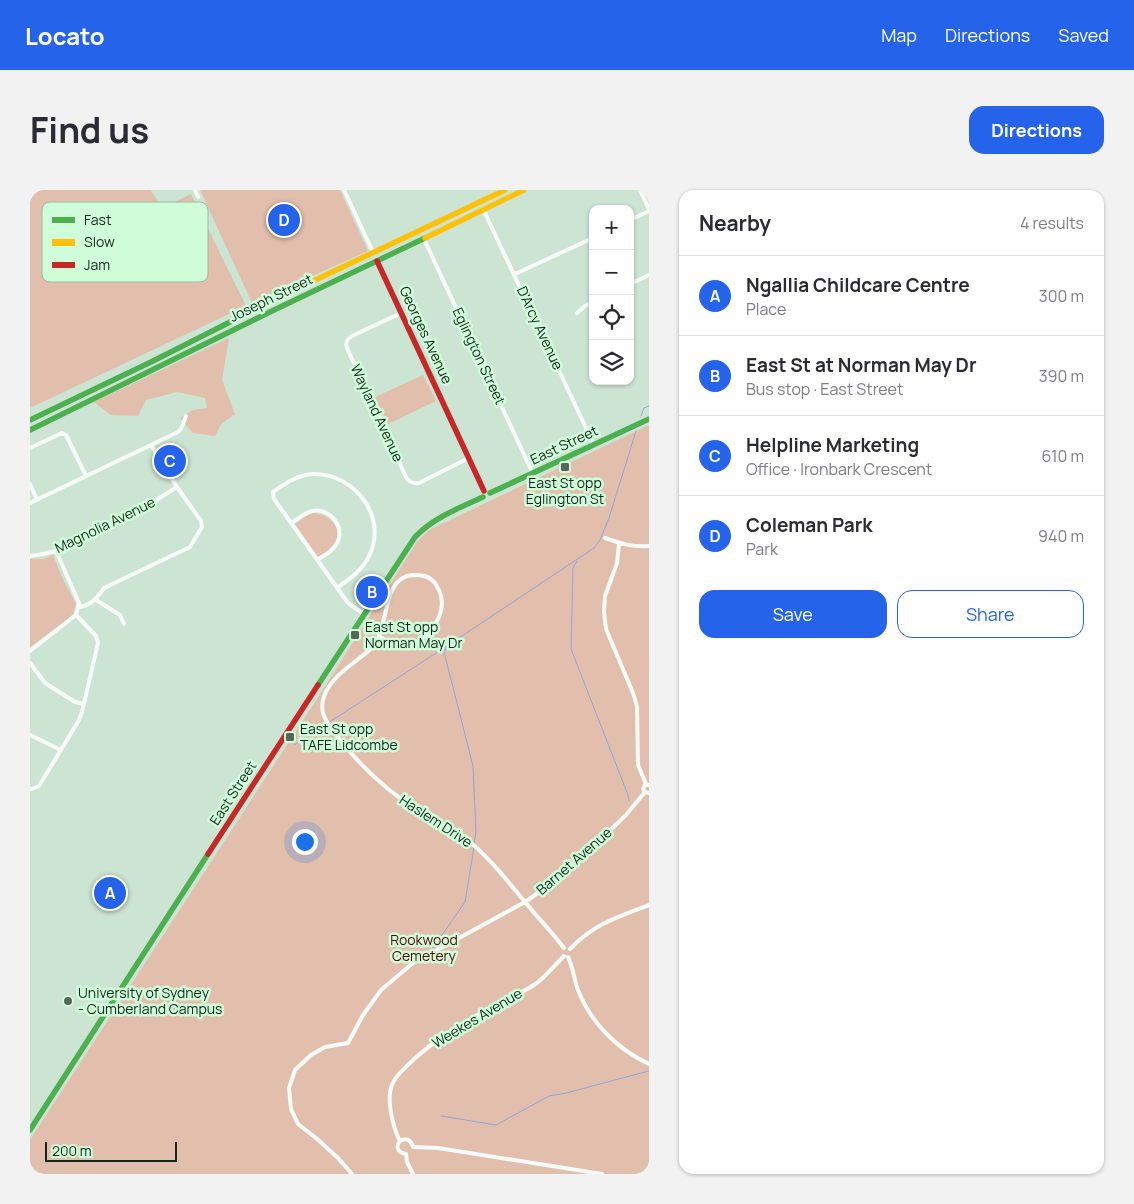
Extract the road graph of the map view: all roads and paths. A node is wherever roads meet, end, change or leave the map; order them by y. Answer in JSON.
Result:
{"nodes":[{"id":1,"x":195,"y":190,"type":"edge"},
{"id":2,"x":344,"y":190,"type":"edge"},
{"id":3,"x":524,"y":190,"type":"edge"},
{"id":4,"x":640,"y":190,"type":"edge"},
{"id":5,"x":500,"y":191,"type":"edge"},
{"id":6,"x":198,"y":197,"type":"dead end"},
{"id":7,"x":484,"y":210,"type":"junction"},
{"id":8,"x":649,"y":210,"type":"edge"},
{"id":9,"x":634,"y":218,"type":"edge"},
{"id":10,"x":424,"y":239,"type":"junction"},
{"id":11,"x":589,"y":240,"type":"edge"},
{"id":12,"x":373,"y":252,"type":"junction"},
{"id":13,"x":377,"y":261,"type":"junction"},
{"id":14,"x":515,"y":274,"type":"junction"},
{"id":15,"x":649,"y":275,"type":"edge"},
{"id":16,"x":634,"y":282,"type":"edge"},
{"id":17,"x":589,"y":304,"type":"edge"},
{"id":18,"x":402,"y":312,"type":"junction"},
{"id":19,"x":577,"y":313,"type":"dead end"},
{"id":20,"x":186,"y":416,"type":"dead end"},
{"id":21,"x":649,"y":419,"type":"edge"},
{"id":22,"x":30,"y":420,"type":"edge"},
{"id":23,"x":30,"y":430,"type":"edge"},
{"id":24,"x":151,"y":445,"type":"junction"},
{"id":25,"x":594,"y":445,"type":"junction"},
{"id":26,"x":30,"y":448,"type":"edge"},
{"id":27,"x":469,"y":458,"type":"junction"},
{"id":28,"x":533,"y":474,"type":"junction"},
{"id":29,"x":86,"y":476,"type":"junction"},
{"id":30,"x":30,"y":484,"type":"edge"},
{"id":31,"x":177,"y":487,"type":"junction"},
{"id":32,"x":486,"y":494,"type":"junction"},
{"id":33,"x":37,"y":500,"type":"junction"},
{"id":34,"x":30,"y":503,"type":"edge"},
{"id":35,"x":291,"y":523,"type":"junction"},
{"id":36,"x":605,"y":538,"type":"dead end"},
{"id":37,"x":619,"y":544,"type":"junction"},
{"id":38,"x":649,"y":546,"type":"edge"},
{"id":39,"x":56,"y":551,"type":"junction"},
{"id":40,"x":30,"y":556,"type":"edge"},
{"id":41,"x":317,"y":560,"type":"junction"},
{"id":42,"x":337,"y":588,"type":"junction"},
{"id":43,"x":96,"y":600,"type":"junction"},
{"id":44,"x":78,"y":607,"type":"junction"},
{"id":45,"x":364,"y":614,"type":"junction"},
{"id":46,"x":76,"y":615,"type":"junction"},
{"id":47,"x":124,"y":624,"type":"dead end"},
{"id":48,"x":380,"y":636,"type":"junction"},
{"id":49,"x":30,"y":651,"type":"edge"},
{"id":50,"x":30,"y":663,"type":"edge"},
{"id":51,"x":84,"y":704,"type":"junction"},
{"id":52,"x":30,"y":735,"type":"edge"},
{"id":53,"x":60,"y":750,"type":"junction"},
{"id":54,"x":648,"y":784,"type":"edge"},
{"id":55,"x":30,"y":789,"type":"edge"},
{"id":56,"x":647,"y":793,"type":"edge"},
{"id":57,"x":525,"y":902,"type":"junction"},
{"id":58,"x":649,"y":905,"type":"edge"},
{"id":59,"x":564,"y":948,"type":"junction"},
{"id":60,"x":570,"y":949,"type":"junction"},
{"id":61,"x":566,"y":956,"type":"junction"},
{"id":62,"x":649,"y":1064,"type":"edge"},
{"id":63,"x":30,"y":1130,"type":"edge"},
{"id":64,"x":400,"y":1141,"type":"junction"},
{"id":65,"x":413,"y":1147,"type":"junction"},
{"id":66,"x":406,"y":1154,"type":"junction"},
{"id":67,"x":352,"y":1174,"type":"edge"},
{"id":68,"x":413,"y":1174,"type":"edge"},
{"id":69,"x":602,"y":1174,"type":"edge"}],
"edges":[{"from":1,"to":6,"type":"street"},
{"from":2,"to":12,"type":"street","name":"Georges Avenue"},
{"from":3,"to":7,"type":"main road","name":"Joseph Street"},
{"from":4,"to":8,"type":"street"},
{"from":5,"to":12,"type":"main road","name":"Joseph Street"},
{"from":7,"to":10,"type":"main road","name":"Joseph Street"},
{"from":7,"to":14,"type":"street","name":"D'Arcy Avenue"},
{"from":8,"to":9,"type":"street"},
{"from":10,"to":13,"type":"main road","name":"Joseph Street"},
{"from":10,"to":28,"type":"street","name":"Eglington Street"},
{"from":11,"to":14,"type":"street"},
{"from":12,"to":13,"type":"main road","name":"Georges Avenue"},
{"from":12,"to":22,"type":"main road","name":"Joseph Street"},
{"from":13,"to":18,"type":"main road","name":"Georges Avenue"},
{"from":13,"to":23,"type":"main road","name":"Joseph Street"},
{"from":14,"to":25,"type":"street","name":"D'Arcy Avenue"},
{"from":15,"to":16,"type":"street"},
{"from":17,"to":19,"type":"street"},
{"from":18,"to":27,"type":"main road","name":"Georges Avenue"},
{"from":18,"to":27,"type":"street","name":"Wayland Avenue"},
{"from":20,"to":24,"type":"street"},
{"from":21,"to":25,"type":"main road","name":"East Street"},
{"from":24,"to":29,"type":"street"},
{"from":24,"to":31,"type":"street"},
{"from":25,"to":28,"type":"main road","name":"East Street"},
{"from":26,"to":29,"type":"street"},
{"from":27,"to":32,"type":"main road","name":"Georges Avenue"},
{"from":28,"to":32,"type":"main road","name":"East Street"},
{"from":29,"to":33,"type":"street"},
{"from":30,"to":33,"type":"street"},
{"from":31,"to":39,"type":"street","name":"Magnolia Avenue"},
{"from":31,"to":43,"type":"street"},
{"from":32,"to":45,"type":"main road","name":"East Street"},
{"from":33,"to":34,"type":"street"},
{"from":35,"to":41,"type":"street"},
{"from":35,"to":41,"type":"street"},
{"from":35,"to":42,"type":"street"},
{"from":36,"to":37,"type":"street"},
{"from":37,"to":38,"type":"street"},
{"from":37,"to":54,"type":"street"},
{"from":39,"to":40,"type":"street","name":"Magnolia Avenue"},
{"from":39,"to":44,"type":"street"},
{"from":41,"to":42,"type":"street"},
{"from":42,"to":45,"type":"street"},
{"from":43,"to":44,"type":"street"},
{"from":43,"to":47,"type":"street"},
{"from":44,"to":46,"type":"street"},
{"from":45,"to":63,"type":"main road","name":"East Street"},
{"from":46,"to":49,"type":"street"},
{"from":46,"to":51,"type":"street"},
{"from":48,"to":48,"type":"street"},
{"from":48,"to":57,"type":"street","name":"Haslem Drive"},
{"from":50,"to":51,"type":"street"},
{"from":51,"to":53,"type":"street"},
{"from":52,"to":53,"type":"street"},
{"from":53,"to":55,"type":"street"},
{"from":54,"to":56,"type":"street","name":"Barnet Avenue"},
{"from":56,"to":57,"type":"street","name":"Barnet Avenue"},
{"from":57,"to":59,"type":"street","name":"Haslem Drive"},
{"from":57,"to":67,"type":"street","name":"Barnet Avenue"},
{"from":58,"to":60,"type":"street"},
{"from":59,"to":60,"type":"street"},
{"from":59,"to":61,"type":"street"},
{"from":60,"to":61,"type":"street"},
{"from":61,"to":62,"type":"street"},
{"from":61,"to":64,"type":"street","name":"Weekes Avenue"},
{"from":64,"to":65,"type":"street"},
{"from":64,"to":66,"type":"street"},
{"from":65,"to":66,"type":"street"},
{"from":65,"to":69,"type":"street"},
{"from":66,"to":68,"type":"street"}]}
